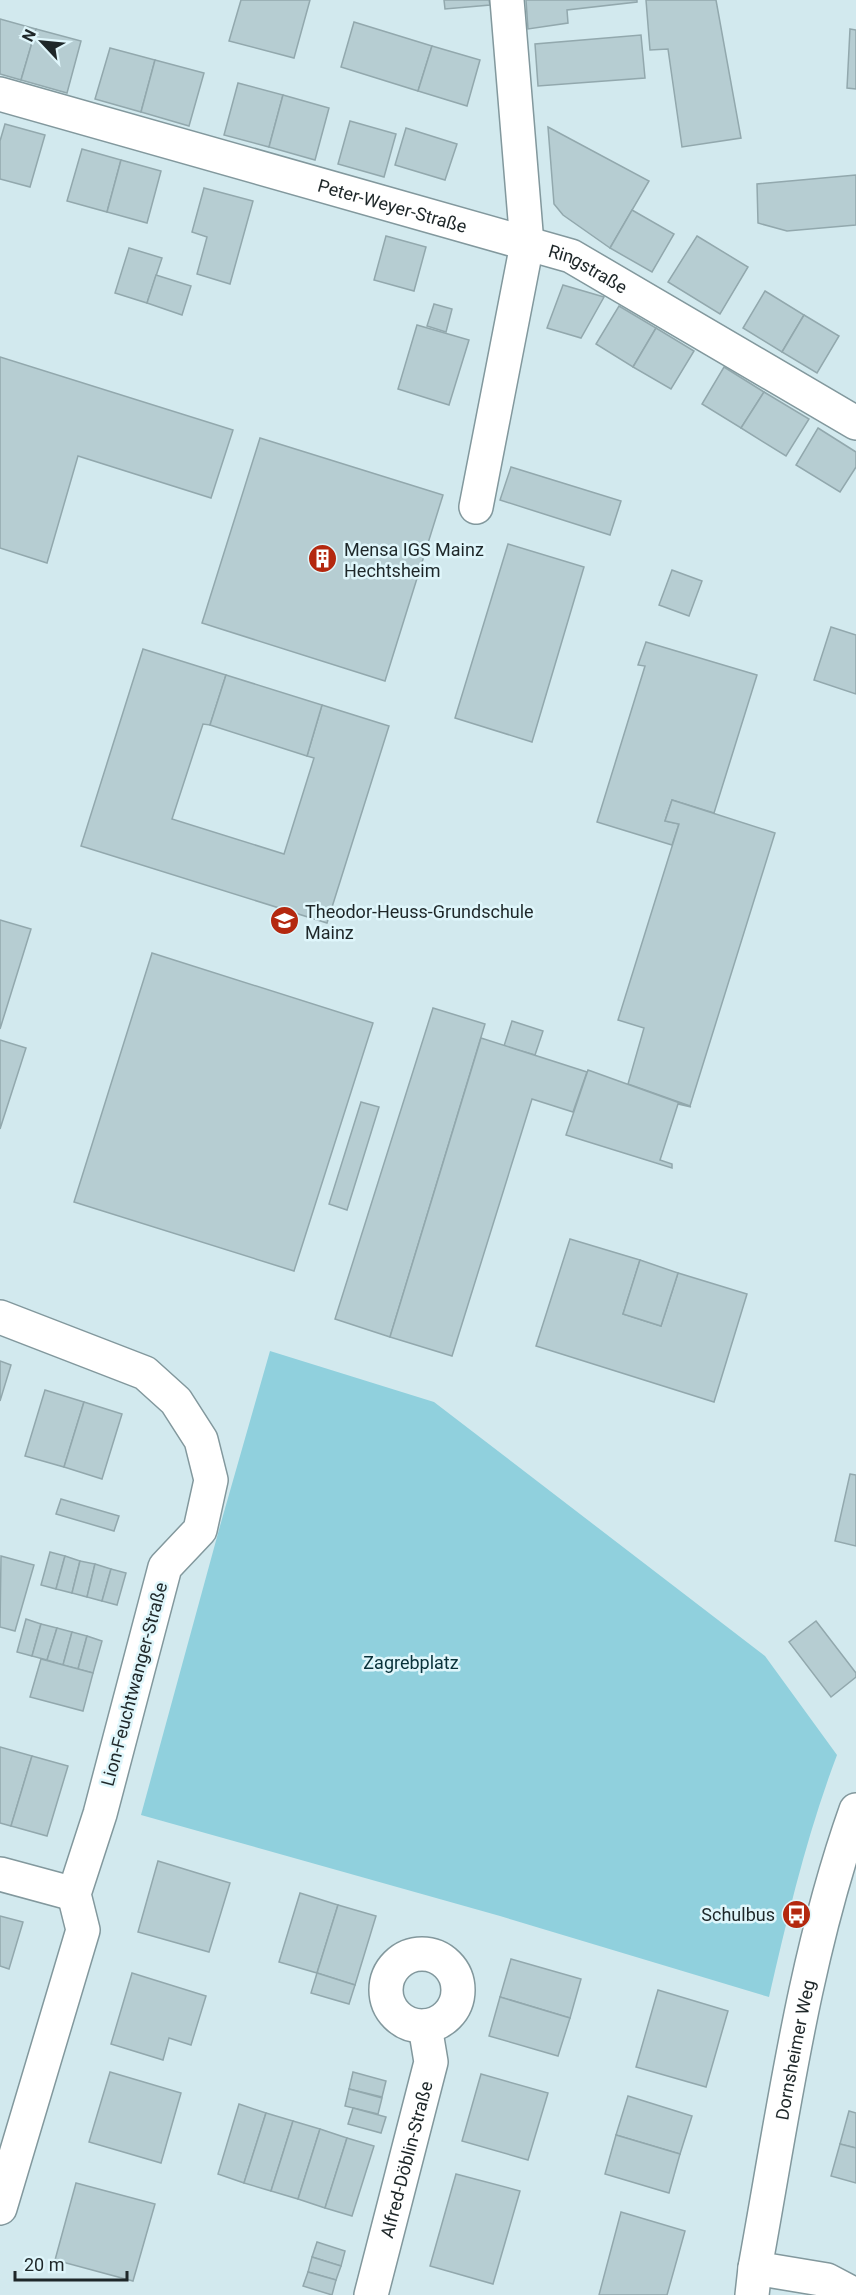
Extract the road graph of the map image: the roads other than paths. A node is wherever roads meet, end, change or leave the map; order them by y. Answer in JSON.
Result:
{"nodes":[{"id":1,"x":507,"y":0,"type":"edge"},
{"id":2,"x":0,"y":94,"type":"edge"},
{"id":3,"x":527,"y":244,"type":"junction"},
{"id":4,"x":856,"y":423,"type":"edge"},
{"id":5,"x":476,"y":507,"type":"dead end"},
{"id":6,"x":0,"y":1317,"type":"edge"},
{"id":7,"x":856,"y":1810,"type":"edge"},
{"id":8,"x":0,"y":1874,"type":"edge"},
{"id":9,"x":74,"y":1894,"type":"junction"},
{"id":10,"x":425,"y":2026,"type":"dead end"},
{"id":11,"x":0,"y":2208,"type":"edge"},
{"id":12,"x":753,"y":2281,"type":"edge"},
{"id":13,"x":371,"y":2295,"type":"edge"},
{"id":14,"x":855,"y":2295,"type":"edge"}],
"edges":[{"from":1,"to":3,"type":"street","name":"Ringstraße"},
{"from":2,"to":3,"type":"street","name":"Peter-Weyer-Straße"},
{"from":3,"to":4,"type":"street","name":"Ringstraße"},
{"from":3,"to":5,"type":"street"},
{"from":6,"to":9,"type":"street","name":"Lion-Feuchtwanger-Straße"},
{"from":7,"to":12,"type":"street","name":"Dornsheimer Weg"},
{"from":8,"to":9,"type":"street"},
{"from":9,"to":11,"type":"street"},
{"from":10,"to":13,"type":"street","name":"Alfred-Döblin-Straße"},
{"from":12,"to":14,"type":"street"}]}
